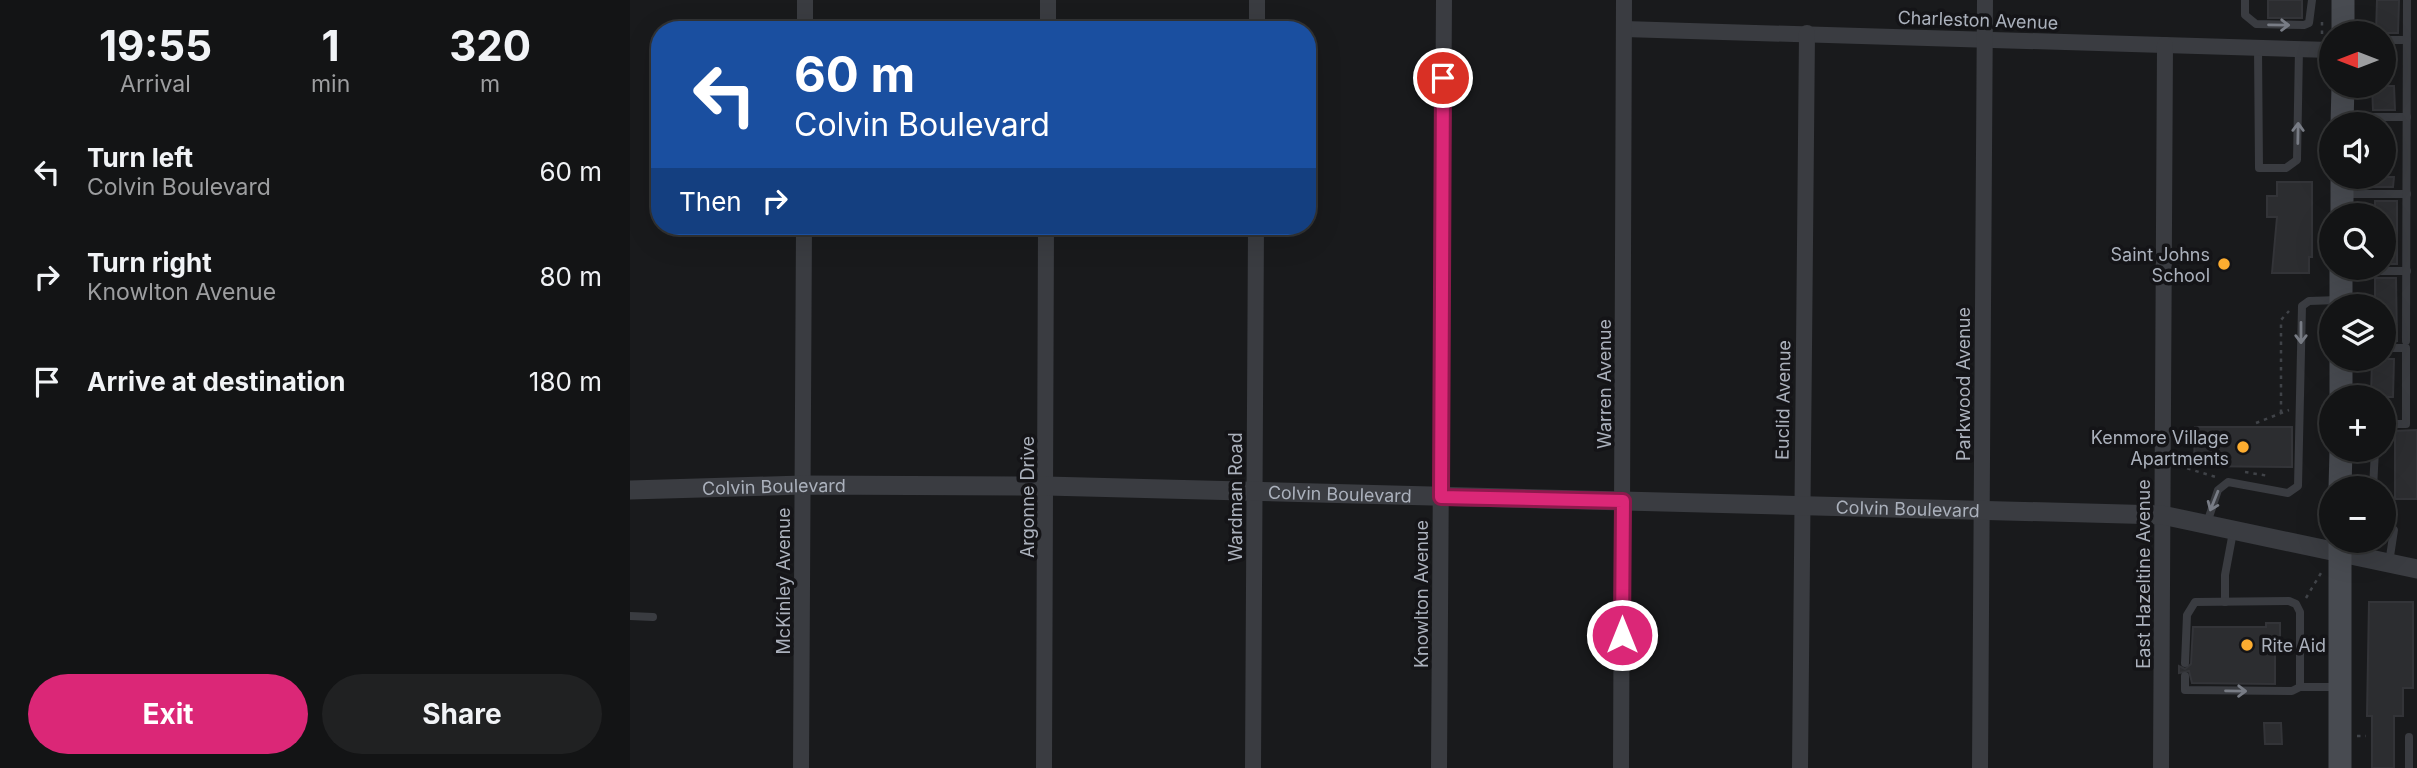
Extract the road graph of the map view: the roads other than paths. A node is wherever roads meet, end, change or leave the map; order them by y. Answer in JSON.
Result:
{"nodes":[{"id":1,"x":805,"y":0,"type":"edge"},
{"id":2,"x":1048,"y":0,"type":"edge"},
{"id":3,"x":1257,"y":0,"type":"edge"},
{"id":4,"x":1444,"y":0,"type":"edge"},
{"id":5,"x":1624,"y":0,"type":"edge"},
{"id":6,"x":1985,"y":0,"type":"edge"},
{"id":7,"x":2245,"y":0,"type":"edge"},
{"id":8,"x":2312,"y":0,"type":"edge"},
{"id":9,"x":2343,"y":0,"type":"edge"},
{"id":10,"x":2407,"y":0,"type":"edge"},
{"id":11,"x":805,"y":21,"type":"edge"},
{"id":12,"x":1048,"y":21,"type":"edge"},
{"id":13,"x":1257,"y":21,"type":"edge"},
{"id":14,"x":2343,"y":21,"type":"edge"},
{"id":15,"x":1624,"y":29,"type":"junction"},
{"id":16,"x":1807,"y":33,"type":"junction"},
{"id":17,"x":1985,"y":40,"type":"junction"},
{"id":18,"x":2396,"y":40,"type":"edge"},
{"id":19,"x":2407,"y":40,"type":"junction"},
{"id":20,"x":2165,"y":45,"type":"junction"},
{"id":21,"x":2259,"y":48,"type":"junction"},
{"id":22,"x":2299,"y":49,"type":"junction"},
{"id":23,"x":2319,"y":50,"type":"edge"},
{"id":24,"x":2407,"y":117,"type":"junction"},
{"id":25,"x":2396,"y":118,"type":"edge"},
{"id":26,"x":2407,"y":194,"type":"junction"},
{"id":27,"x":2342,"y":195,"type":"edge"},
{"id":28,"x":804,"y":235,"type":"edge"},
{"id":29,"x":1046,"y":235,"type":"edge"},
{"id":30,"x":1256,"y":235,"type":"edge"},
{"id":31,"x":2396,"y":271,"type":"edge"},
{"id":32,"x":2407,"y":271,"type":"junction"},
{"id":33,"x":2319,"y":301,"type":"edge"},
{"id":34,"x":2406,"y":341,"type":"dead end"},
{"id":35,"x":2396,"y":348,"type":"edge"},
{"id":36,"x":2396,"y":424,"type":"edge"},
{"id":37,"x":803,"y":485,"type":"junction"},
{"id":38,"x":1046,"y":486,"type":"junction"},
{"id":39,"x":630,"y":490,"type":"edge"},
{"id":40,"x":1255,"y":492,"type":"junction"},
{"id":41,"x":1441,"y":497,"type":"junction"},
{"id":42,"x":1623,"y":501,"type":"junction"},
{"id":43,"x":1801,"y":505,"type":"junction"},
{"id":44,"x":1982,"y":510,"type":"junction"},
{"id":45,"x":2162,"y":515,"type":"junction"},
{"id":46,"x":2206,"y":525,"type":"junction"},
{"id":47,"x":2233,"y":532,"type":"junction"},
{"id":48,"x":2319,"y":545,"type":"edge"},
{"id":49,"x":2340,"y":553,"type":"edge"},
{"id":50,"x":2356,"y":553,"type":"edge"},
{"id":51,"x":2391,"y":553,"type":"edge"},
{"id":52,"x":2389,"y":563,"type":"junction"},
{"id":53,"x":2417,"y":569,"type":"edge"},
{"id":54,"x":2225,"y":602,"type":"junction"},
{"id":55,"x":630,"y":616,"type":"edge"},
{"id":56,"x":653,"y":617,"type":"dead end"},
{"id":57,"x":2185,"y":663,"type":"dead end"},
{"id":58,"x":2185,"y":676,"type":"dead end"},
{"id":59,"x":2300,"y":687,"type":"junction"},
{"id":60,"x":2340,"y":687,"type":"junction"},
{"id":61,"x":2409,"y":737,"type":"dead end"},
{"id":62,"x":801,"y":768,"type":"edge"},
{"id":63,"x":1044,"y":768,"type":"edge"},
{"id":64,"x":1253,"y":768,"type":"edge"},
{"id":65,"x":1439,"y":768,"type":"edge"},
{"id":66,"x":1621,"y":768,"type":"edge"},
{"id":67,"x":1800,"y":768,"type":"edge"},
{"id":68,"x":1980,"y":768,"type":"edge"},
{"id":69,"x":2161,"y":768,"type":"edge"},
{"id":70,"x":2340,"y":768,"type":"edge"},
{"id":71,"x":2409,"y":768,"type":"edge"}],
"edges":[{"from":1,"to":11,"type":"street"},
{"from":2,"to":12,"type":"street"},
{"from":3,"to":13,"type":"street"},
{"from":4,"to":41,"type":"street","name":"Knowlton Avenue"},
{"from":5,"to":15,"type":"street","name":"Warren Avenue"},
{"from":6,"to":17,"type":"street","name":"Parkwood Avenue"},
{"from":7,"to":8,"type":"lane","one_way":true},
{"from":9,"to":14,"type":"main road"},
{"from":10,"to":19,"type":"lane"},
{"from":15,"to":16,"type":"street","name":"Charleston Avenue"},
{"from":15,"to":42,"type":"street","name":"Warren Avenue"},
{"from":16,"to":17,"type":"street","name":"Charleston Avenue"},
{"from":16,"to":43,"type":"street","name":"Euclid Avenue"},
{"from":17,"to":20,"type":"street","name":"Charleston Avenue"},
{"from":17,"to":44,"type":"street","name":"Parkwood Avenue"},
{"from":18,"to":19,"type":"lane"},
{"from":19,"to":24,"type":"lane"},
{"from":20,"to":21,"type":"street","name":"Charleston Avenue"},
{"from":20,"to":45,"type":"street","name":"East Hazeltine Avenue"},
{"from":21,"to":22,"type":"street","name":"Charleston Avenue"},
{"from":21,"to":22,"type":"lane","one_way":true},
{"from":22,"to":23,"type":"street","name":"Charleston Avenue"},
{"from":24,"to":25,"type":"lane"},
{"from":24,"to":26,"type":"lane"},
{"from":26,"to":27,"type":"lane"},
{"from":26,"to":32,"type":"lane"},
{"from":28,"to":37,"type":"street","name":"McKinley Avenue"},
{"from":29,"to":38,"type":"street","name":"Argonne Drive"},
{"from":30,"to":40,"type":"street","name":"Wardman Road"},
{"from":31,"to":32,"type":"lane"},
{"from":32,"to":34,"type":"lane"},
{"from":33,"to":46,"type":"lane","one_way":true},
{"from":35,"to":36,"type":"lane"},
{"from":37,"to":38,"type":"street","name":"Colvin Boulevard"},
{"from":37,"to":39,"type":"street","name":"Colvin Boulevard"},
{"from":37,"to":62,"type":"street","name":"McKinley Avenue"},
{"from":38,"to":40,"type":"street","name":"Colvin Boulevard"},
{"from":38,"to":63,"type":"street","name":"Argonne Drive"},
{"from":40,"to":41,"type":"street","name":"Colvin Boulevard"},
{"from":40,"to":64,"type":"street","name":"Wardman Road"},
{"from":41,"to":42,"type":"street","name":"Colvin Boulevard"},
{"from":41,"to":65,"type":"street","name":"Knowlton Avenue"},
{"from":42,"to":43,"type":"street","name":"Colvin Boulevard"},
{"from":42,"to":66,"type":"street","name":"Warren Avenue"},
{"from":43,"to":44,"type":"street","name":"Colvin Boulevard"},
{"from":43,"to":67,"type":"street","name":"Euclid Avenue"},
{"from":44,"to":45,"type":"street","name":"Colvin Boulevard"},
{"from":44,"to":68,"type":"street","name":"Parkwood Avenue"},
{"from":45,"to":46,"type":"street","name":"Colvin Boulevard"},
{"from":45,"to":69,"type":"street","name":"East Hazeltine Avenue"},
{"from":46,"to":47,"type":"street","name":"Colvin Boulevard"},
{"from":47,"to":48,"type":"street","name":"Colvin Boulevard"},
{"from":47,"to":54,"type":"lane"},
{"from":49,"to":60,"type":"main road"},
{"from":50,"to":52,"type":"street","name":"Colvin Boulevard"},
{"from":51,"to":52,"type":"lane"},
{"from":52,"to":53,"type":"street","name":"Colvin Boulevard"},
{"from":54,"to":57,"type":"lane"},
{"from":54,"to":59,"type":"lane"},
{"from":55,"to":56,"type":"lane"},
{"from":58,"to":59,"type":"lane","one_way":true},
{"from":59,"to":60,"type":"lane"},
{"from":60,"to":70,"type":"main road"},
{"from":61,"to":71,"type":"lane"}]}
